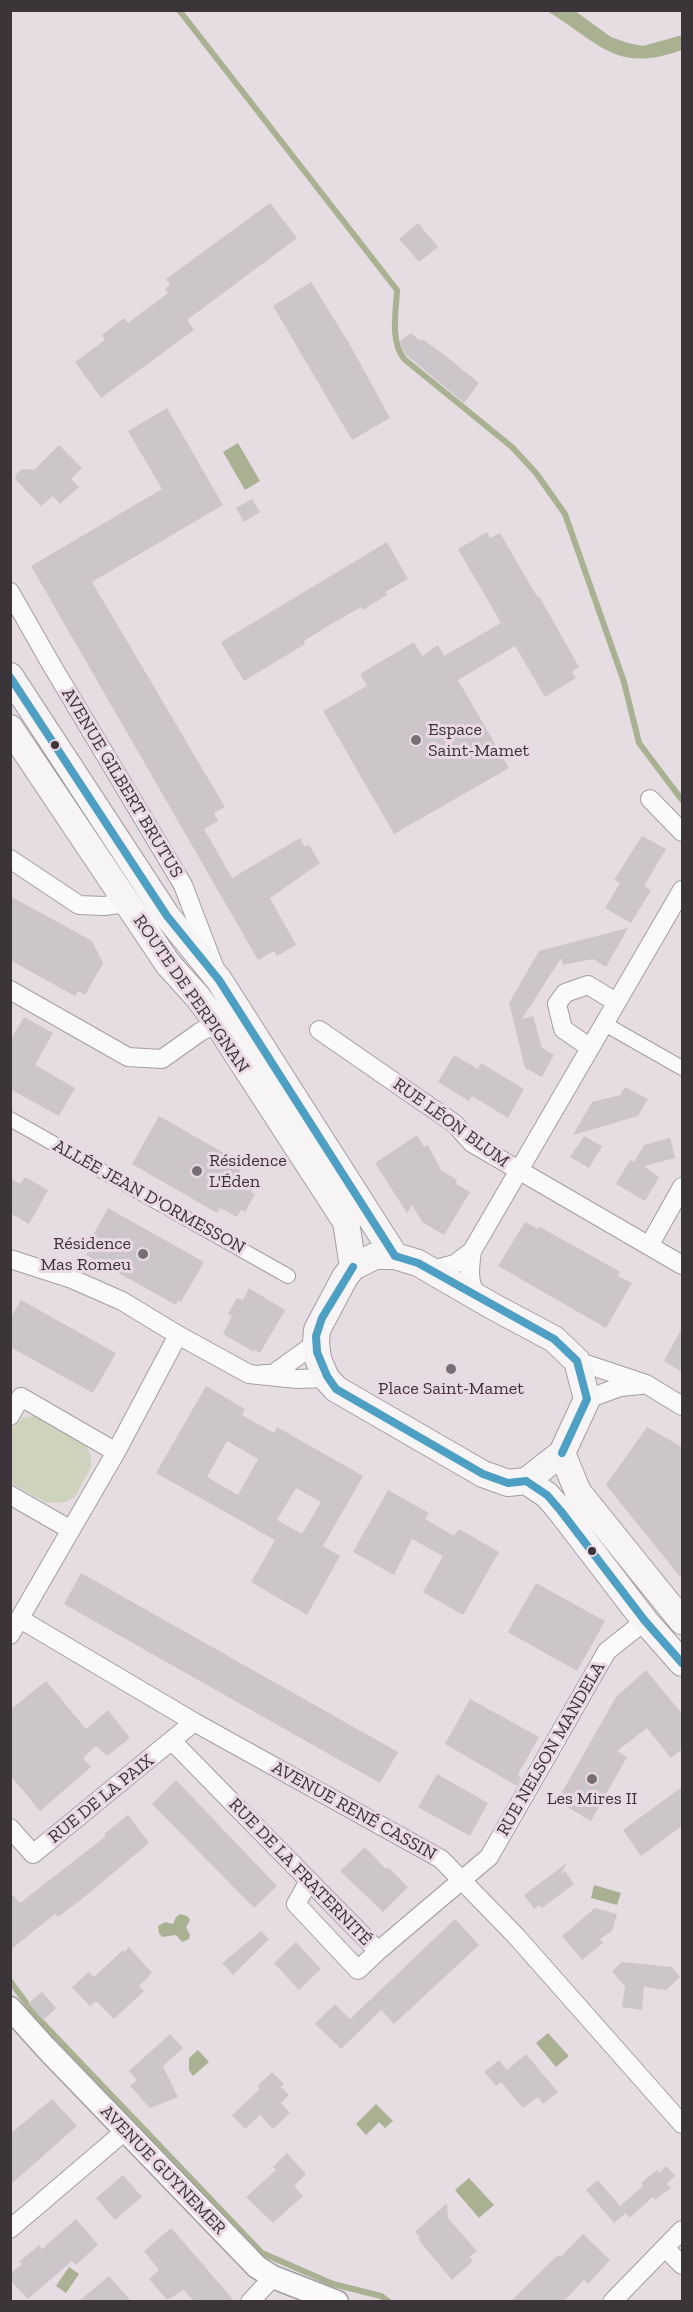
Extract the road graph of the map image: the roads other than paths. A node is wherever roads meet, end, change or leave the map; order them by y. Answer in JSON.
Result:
{"nodes":[{"id":1,"x":10,"y":592,"type":"edge"},
{"id":2,"x":10,"y":676,"type":"edge"},
{"id":3,"x":10,"y":728,"type":"edge"},
{"id":4,"x":650,"y":799,"type":"dead end"},
{"id":5,"x":682,"y":832,"type":"edge"},
{"id":6,"x":10,"y":859,"type":"edge"},
{"id":7,"x":682,"y":890,"type":"edge"},
{"id":8,"x":127,"y":903,"type":"junction"},
{"id":9,"x":219,"y":980,"type":"junction"},
{"id":10,"x":10,"y":990,"type":"edge"},
{"id":11,"x":616,"y":1002,"type":"junction"},
{"id":12,"x":217,"y":1023,"type":"junction"},
{"id":13,"x":603,"y":1023,"type":"junction"},
{"id":14,"x":319,"y":1030,"type":"dead end"},
{"id":15,"x":590,"y":1047,"type":"junction"},
{"id":16,"x":682,"y":1068,"type":"edge"},
{"id":17,"x":10,"y":1119,"type":"edge"},
{"id":18,"x":518,"y":1171,"type":"junction"},
{"id":19,"x":682,"y":1187,"type":"edge"},
{"id":20,"x":649,"y":1246,"type":"junction"},
{"id":21,"x":472,"y":1251,"type":"junction"},
{"id":22,"x":395,"y":1256,"type":"junction"},
{"id":23,"x":10,"y":1259,"type":"edge"},
{"id":24,"x":682,"y":1265,"type":"edge"},
{"id":25,"x":353,"y":1267,"type":"junction"},
{"id":26,"x":432,"y":1270,"type":"junction"},
{"id":27,"x":288,"y":1276,"type":"dead end"},
{"id":28,"x":478,"y":1296,"type":"junction"},
{"id":29,"x":178,"y":1335,"type":"junction"},
{"id":30,"x":316,"y":1343,"type":"junction"},
{"id":31,"x":577,"y":1361,"type":"junction"},
{"id":32,"x":249,"y":1374,"type":"junction"},
{"id":33,"x":327,"y":1378,"type":"junction"},
{"id":34,"x":646,"y":1384,"type":"junction"},
{"id":35,"x":16,"y":1393,"type":"edge"},
{"id":36,"x":587,"y":1399,"type":"junction"},
{"id":37,"x":682,"y":1406,"type":"edge"},
{"id":38,"x":10,"y":1416,"type":"edge"},
{"id":39,"x":116,"y":1452,"type":"junction"},
{"id":40,"x":562,"y":1454,"type":"junction"},
{"id":41,"x":526,"y":1481,"type":"junction"},
{"id":42,"x":10,"y":1495,"type":"edge"},
{"id":43,"x":71,"y":1530,"type":"junction"},
{"id":44,"x":645,"y":1621,"type":"junction"},
{"id":45,"x":682,"y":1621,"type":"edge"},
{"id":46,"x":13,"y":1630,"type":"edge"},
{"id":47,"x":682,"y":1663,"type":"edge"},
{"id":48,"x":194,"y":1722,"type":"junction"},
{"id":49,"x":172,"y":1740,"type":"junction"},
{"id":50,"x":10,"y":1828,"type":"edge"},
{"id":51,"x":459,"y":1880,"type":"junction"},
{"id":52,"x":309,"y":1881,"type":"junction"},
{"id":53,"x":378,"y":1951,"type":"junction"},
{"id":54,"x":10,"y":2008,"type":"edge"},
{"id":55,"x":682,"y":2124,"type":"edge"},
{"id":56,"x":125,"y":2131,"type":"junction"},
{"id":57,"x":10,"y":2229,"type":"edge"},
{"id":58,"x":682,"y":2230,"type":"edge"},
{"id":59,"x":665,"y":2248,"type":"junction"},
{"id":60,"x":682,"y":2265,"type":"edge"},
{"id":61,"x":273,"y":2277,"type":"junction"},
{"id":62,"x":250,"y":2301,"type":"edge"},
{"id":63,"x":337,"y":2301,"type":"edge"},
{"id":64,"x":612,"y":2301,"type":"edge"}],
"edges":[{"from":1,"to":9,"type":"street","name":"AVENUE GILBERT BRUTUS"},
{"from":2,"to":9,"type":"main road","name":"ROUTE DE PERPIGNAN"},
{"from":3,"to":8,"type":"main road","name":"ROUTE DE PERPIGNAN"},
{"from":4,"to":5,"type":"street"},
{"from":6,"to":8,"type":"street"},
{"from":7,"to":11,"type":"street"},
{"from":8,"to":12,"type":"main road","name":"ROUTE DE PERPIGNAN"},
{"from":9,"to":22,"type":"main road","name":"ROUTE DE PERPIGNAN"},
{"from":10,"to":12,"type":"street"},
{"from":11,"to":13,"type":"street"},
{"from":11,"to":15,"type":"street"},
{"from":12,"to":25,"type":"main road","name":"ROUTE DE PERPIGNAN"},
{"from":13,"to":15,"type":"street"},
{"from":13,"to":16,"type":"street"},
{"from":14,"to":18,"type":"street","name":"RUE LÉON BLUM"},
{"from":15,"to":18,"type":"street"},
{"from":17,"to":27,"type":"street","name":"ALLÉE JEAN D'ORMESSON"},
{"from":18,"to":20,"type":"street","name":"RUE LÉON BLUM"},
{"from":18,"to":21,"type":"street"},
{"from":19,"to":20,"type":"street"},
{"from":20,"to":24,"type":"street","name":"RUE LÉON BLUM"},
{"from":21,"to":26,"type":"street"},
{"from":21,"to":28,"type":"street"},
{"from":22,"to":25,"type":"main road"},
{"from":22,"to":26,"type":"main road"},
{"from":23,"to":29,"type":"street"},
{"from":25,"to":30,"type":"main road"},
{"from":26,"to":28,"type":"main road"},
{"from":28,"to":31,"type":"main road"},
{"from":29,"to":32,"type":"street"},
{"from":29,"to":39,"type":"street"},
{"from":30,"to":32,"type":"street"},
{"from":30,"to":33,"type":"main road"},
{"from":31,"to":34,"type":"street"},
{"from":31,"to":36,"type":"main road"},
{"from":32,"to":33,"type":"street"},
{"from":33,"to":41,"type":"main road"},
{"from":34,"to":36,"type":"street"},
{"from":34,"to":37,"type":"street"},
{"from":35,"to":38,"type":"street"},
{"from":35,"to":39,"type":"street"},
{"from":36,"to":40,"type":"main road"},
{"from":39,"to":43,"type":"street"},
{"from":40,"to":41,"type":"main road"},
{"from":40,"to":45,"type":"main road"},
{"from":41,"to":44,"type":"main road"},
{"from":42,"to":43,"type":"street"},
{"from":43,"to":46,"type":"street"},
{"from":44,"to":47,"type":"main road"},
{"from":44,"to":51,"type":"street","name":"RUE NELSON MANDELA"},
{"from":46,"to":48,"type":"street","name":"AVENUE RENÉ CASSIN"},
{"from":48,"to":49,"type":"street","name":"RUE DE LA PAIX"},
{"from":48,"to":51,"type":"street","name":"AVENUE RENÉ CASSIN"},
{"from":49,"to":50,"type":"street","name":"RUE DE LA PAIX"},
{"from":49,"to":52,"type":"street","name":"RUE DE LA FRATERNITÉ"},
{"from":51,"to":53,"type":"street","name":"RUE DE LA FRATERNITÉ"},
{"from":51,"to":55,"type":"street","name":"AVENUE RENÉ CASSIN"},
{"from":52,"to":53,"type":"street","name":"RUE DE LA FRATERNITÉ"},
{"from":52,"to":53,"type":"street"},
{"from":54,"to":56,"type":"street","name":"AVENUE GUYNEMER"},
{"from":56,"to":57,"type":"street"},
{"from":56,"to":61,"type":"street","name":"AVENUE GUYNEMER"},
{"from":58,"to":59,"type":"street"},
{"from":59,"to":60,"type":"street"},
{"from":59,"to":64,"type":"street"},
{"from":61,"to":62,"type":"street"},
{"from":61,"to":63,"type":"street","name":"AVENUE GUYNEMER"}]}
